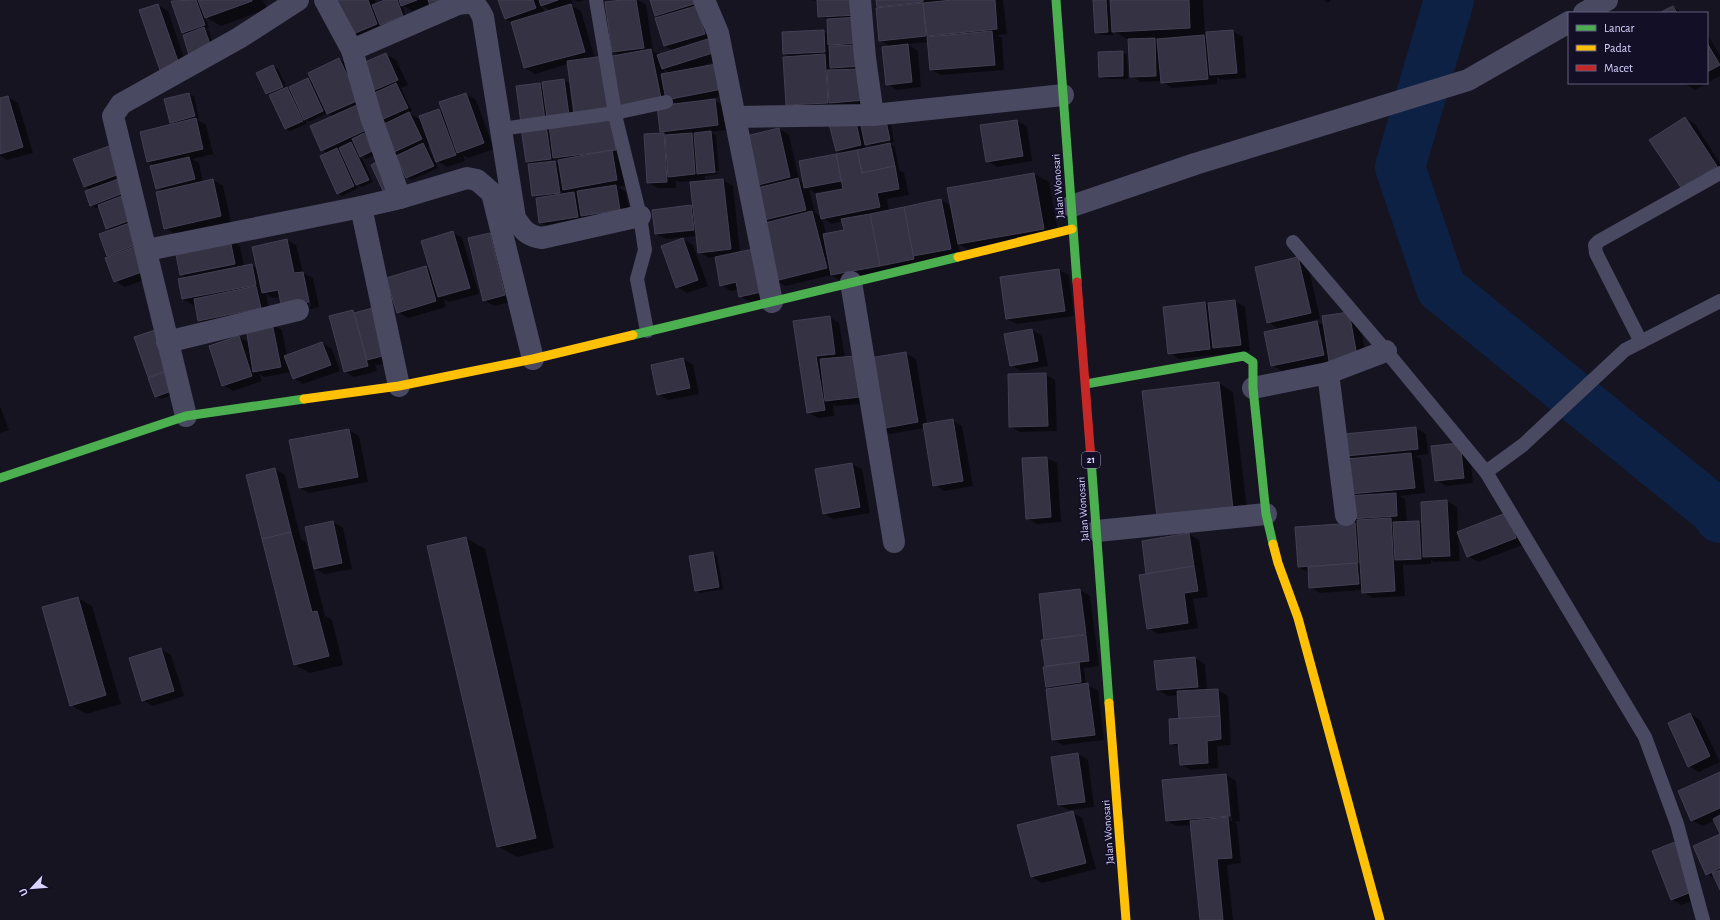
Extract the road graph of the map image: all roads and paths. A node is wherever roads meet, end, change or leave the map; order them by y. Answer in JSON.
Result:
{"nodes":[{"id":1,"x":298,"y":0,"type":"edge"},
{"id":2,"x":325,"y":0,"type":"edge"},
{"id":3,"x":596,"y":0,"type":"edge"},
{"id":4,"x":704,"y":0,"type":"edge"},
{"id":5,"x":860,"y":0,"type":"edge"},
{"id":6,"x":1056,"y":0,"type":"edge"},
{"id":7,"x":1607,"y":0,"type":"edge"},
{"id":8,"x":1586,"y":12,"type":"edge"},
{"id":9,"x":1568,"y":23,"type":"edge"},
{"id":10,"x":352,"y":50,"type":"junction"},
{"id":11,"x":1063,"y":95,"type":"junction"},
{"id":12,"x":666,"y":102,"type":"dead end"},
{"id":13,"x":616,"y":112,"type":"junction"},
{"id":14,"x":873,"y":115,"type":"junction"},
{"id":15,"x":735,"y":117,"type":"junction"},
{"id":16,"x":501,"y":129,"type":"junction"},
{"id":17,"x":1720,"y":173,"type":"edge"},
{"id":18,"x":400,"y":198,"type":"junction"},
{"id":19,"x":1072,"y":206,"type":"junction"},
{"id":20,"x":361,"y":207,"type":"junction"},
{"id":21,"x":640,"y":216,"type":"junction"},
{"id":22,"x":1072,"y":229,"type":"junction"},
{"id":23,"x":1293,"y":242,"type":"dead end"},
{"id":24,"x":147,"y":250,"type":"junction"},
{"id":25,"x":851,"y":282,"type":"junction"},
{"id":26,"x":1720,"y":301,"type":"edge"},
{"id":27,"x":772,"y":302,"type":"junction"},
{"id":28,"x":298,"y":310,"type":"dead end"},
{"id":29,"x":647,"y":331,"type":"junction"},
{"id":30,"x":167,"y":342,"type":"junction"},
{"id":31,"x":1641,"y":342,"type":"junction"},
{"id":32,"x":1386,"y":351,"type":"junction"},
{"id":33,"x":533,"y":359,"type":"junction"},
{"id":34,"x":1328,"y":372,"type":"junction"},
{"id":35,"x":1086,"y":384,"type":"junction"},
{"id":36,"x":399,"y":386,"type":"junction"},
{"id":37,"x":1253,"y":388,"type":"junction"},
{"id":38,"x":186,"y":416,"type":"junction"},
{"id":39,"x":1486,"y":472,"type":"junction"},
{"id":40,"x":0,"y":478,"type":"edge"},
{"id":41,"x":1266,"y":514,"type":"junction"},
{"id":42,"x":1346,"y":515,"type":"dead end"},
{"id":43,"x":1097,"y":531,"type":"junction"},
{"id":44,"x":894,"y":542,"type":"dead end"},
{"id":45,"x":1126,"y":920,"type":"edge"},
{"id":46,"x":1380,"y":920,"type":"edge"},
{"id":47,"x":1703,"y":920,"type":"edge"}],
"edges":[{"from":1,"to":24,"type":"street"},
{"from":2,"to":10,"type":"street"},
{"from":3,"to":13,"type":"lane"},
{"from":4,"to":15,"type":"street"},
{"from":5,"to":14,"type":"street"},
{"from":6,"to":11,"type":"main road","name":"Jalan Wonosari","number":"21"},
{"from":7,"to":8,"type":"street"},
{"from":9,"to":19,"type":"street"},
{"from":10,"to":16,"type":"street"},
{"from":10,"to":18,"type":"street"},
{"from":11,"to":14,"type":"street"},
{"from":11,"to":19,"type":"main road","name":"Jalan Wonosari","number":"21"},
{"from":12,"to":13,"type":"lane"},
{"from":13,"to":16,"type":"lane"},
{"from":13,"to":21,"type":"lane"},
{"from":14,"to":15,"type":"street"},
{"from":15,"to":27,"type":"street"},
{"from":16,"to":21,"type":"street"},
{"from":17,"to":31,"type":"lane"},
{"from":18,"to":20,"type":"street"},
{"from":18,"to":33,"type":"street"},
{"from":19,"to":22,"type":"main road","name":"Jalan Wonosari","number":"21"},
{"from":20,"to":24,"type":"street"},
{"from":20,"to":36,"type":"street"},
{"from":21,"to":29,"type":"lane"},
{"from":22,"to":25,"type":"main road"},
{"from":22,"to":35,"type":"main road","name":"Jalan Wonosari","number":"21"},
{"from":23,"to":32,"type":"lane"},
{"from":24,"to":30,"type":"street"},
{"from":25,"to":27,"type":"main road"},
{"from":25,"to":44,"type":"street"},
{"from":26,"to":31,"type":"lane"},
{"from":27,"to":29,"type":"main road"},
{"from":28,"to":30,"type":"street"},
{"from":29,"to":33,"type":"main road"},
{"from":30,"to":38,"type":"street"},
{"from":31,"to":39,"type":"lane"},
{"from":32,"to":34,"type":"street"},
{"from":32,"to":39,"type":"lane"},
{"from":33,"to":36,"type":"main road"},
{"from":34,"to":37,"type":"street"},
{"from":34,"to":42,"type":"street"},
{"from":35,"to":37,"type":"main road"},
{"from":35,"to":43,"type":"main road","name":"Jalan Wonosari","number":"21"},
{"from":36,"to":38,"type":"main road"},
{"from":37,"to":41,"type":"main road"},
{"from":38,"to":40,"type":"main road"},
{"from":39,"to":47,"type":"lane"},
{"from":41,"to":43,"type":"street"},
{"from":41,"to":46,"type":"main road"},
{"from":43,"to":45,"type":"main road","name":"Jalan Wonosari","number":"21"}]}
